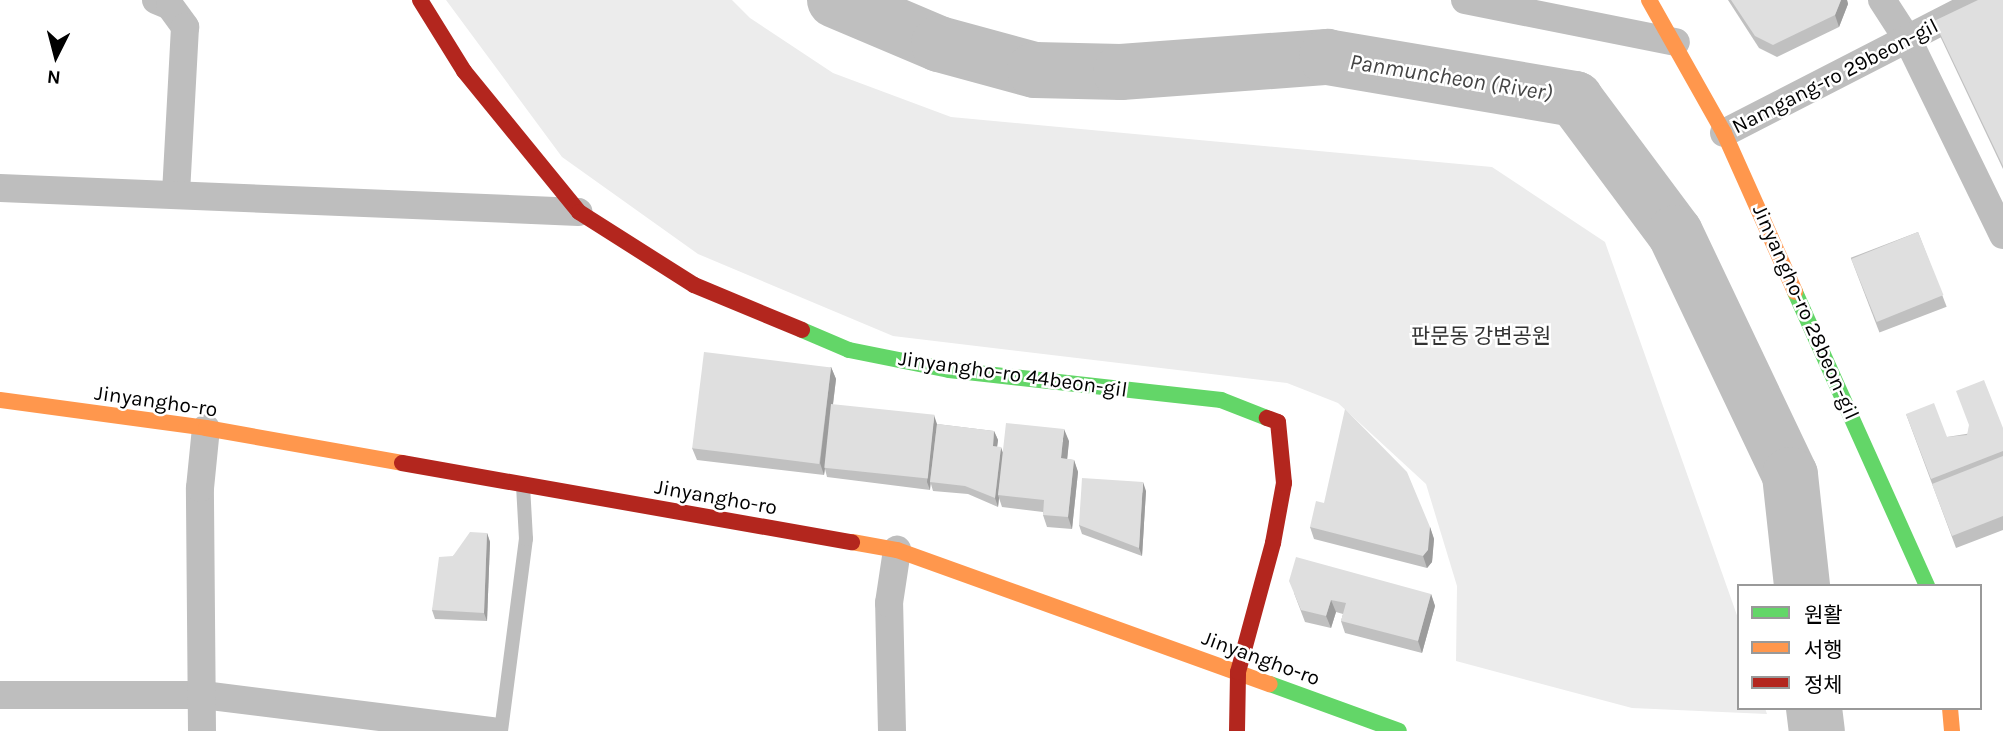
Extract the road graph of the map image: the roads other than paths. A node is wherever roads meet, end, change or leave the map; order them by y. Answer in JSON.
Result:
{"nodes":[{"id":1,"x":156,"y":0,"type":"edge"},
{"id":2,"x":420,"y":0,"type":"edge"},
{"id":3,"x":1465,"y":0,"type":"edge"},
{"id":4,"x":1649,"y":0,"type":"edge"},
{"id":5,"x":1882,"y":0,"type":"edge"},
{"id":6,"x":1983,"y":0,"type":"edge"},
{"id":7,"x":1908,"y":40,"type":"junction"},
{"id":8,"x":1675,"y":42,"type":"junction"},
{"id":9,"x":1724,"y":133,"type":"junction"},
{"id":10,"x":0,"y":188,"type":"edge"},
{"id":11,"x":176,"y":195,"type":"junction"},
{"id":12,"x":579,"y":212,"type":"junction"},
{"id":13,"x":2003,"y":235,"type":"edge"},
{"id":14,"x":0,"y":400,"type":"edge"},
{"id":15,"x":206,"y":428,"type":"junction"},
{"id":16,"x":523,"y":484,"type":"junction"},
{"id":17,"x":897,"y":550,"type":"junction"},
{"id":18,"x":1926,"y":584,"type":"edge"},
{"id":19,"x":1238,"y":672,"type":"junction"},
{"id":20,"x":0,"y":695,"type":"edge"},
{"id":21,"x":203,"y":695,"type":"junction"},
{"id":22,"x":1950,"y":710,"type":"edge"},
{"id":23,"x":202,"y":731,"type":"edge"},
{"id":24,"x":493,"y":731,"type":"edge"},
{"id":25,"x":501,"y":731,"type":"edge"},
{"id":26,"x":891,"y":731,"type":"edge"},
{"id":27,"x":1237,"y":731,"type":"edge"},
{"id":28,"x":1399,"y":731,"type":"edge"},
{"id":29,"x":1952,"y":731,"type":"edge"}],
"edges":[{"from":1,"to":11,"type":"street"},
{"from":2,"to":12,"type":"street","name":"Jinyangho-ro 44beon-gil"},
{"from":3,"to":8,"type":"street"},
{"from":4,"to":8,"type":"street","name":"Jinyangho-ro 28beon-gil"},
{"from":5,"to":7,"type":"street"},
{"from":6,"to":7,"type":"street","name":"Namgang-ro 29beon-gil"},
{"from":7,"to":9,"type":"street","name":"Namgang-ro 29beon-gil"},
{"from":7,"to":13,"type":"street"},
{"from":8,"to":9,"type":"street","name":"Jinyangho-ro 28beon-gil"},
{"from":9,"to":18,"type":"street","name":"Jinyangho-ro 28beon-gil"},
{"from":10,"to":11,"type":"street"},
{"from":11,"to":12,"type":"street"},
{"from":12,"to":19,"type":"street","name":"Jinyangho-ro 44beon-gil"},
{"from":14,"to":15,"type":"street","name":"Jinyangho-ro"},
{"from":15,"to":16,"type":"street","name":"Jinyangho-ro"},
{"from":15,"to":21,"type":"street"},
{"from":16,"to":17,"type":"street","name":"Jinyangho-ro"},
{"from":16,"to":25,"type":"lane"},
{"from":17,"to":19,"type":"street","name":"Jinyangho-ro"},
{"from":17,"to":26,"type":"street"},
{"from":19,"to":27,"type":"street"},
{"from":19,"to":28,"type":"street","name":"Jinyangho-ro"},
{"from":20,"to":21,"type":"street"},
{"from":21,"to":23,"type":"street"},
{"from":21,"to":24,"type":"street"},
{"from":22,"to":29,"type":"street"}]}
